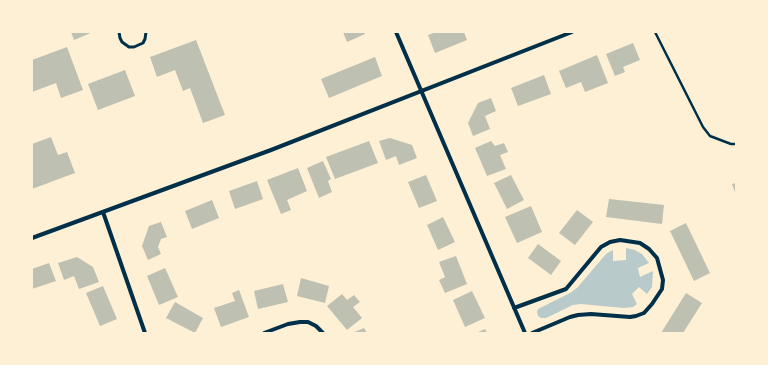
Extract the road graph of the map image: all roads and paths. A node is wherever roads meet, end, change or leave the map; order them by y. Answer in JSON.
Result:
{"nodes":[{"id":1,"x":119,"y":32,"type":"edge"},
{"id":2,"x":146,"y":32,"type":"edge"},
{"id":3,"x":396,"y":32,"type":"edge"},
{"id":4,"x":572,"y":32,"type":"edge"},
{"id":5,"x":655,"y":32,"type":"edge"},
{"id":6,"x":422,"y":91,"type":"junction"},
{"id":7,"x":736,"y":144,"type":"edge"},
{"id":8,"x":103,"y":212,"type":"junction"},
{"id":9,"x":32,"y":238,"type":"edge"},
{"id":10,"x":514,"y":308,"type":"junction"},
{"id":11,"x":145,"y":333,"type":"edge"},
{"id":12,"x":264,"y":333,"type":"edge"},
{"id":13,"x":323,"y":333,"type":"edge"},
{"id":14,"x":525,"y":333,"type":"edge"},
{"id":15,"x":532,"y":333,"type":"edge"}],
"edges":[{"from":1,"to":2,"type":"lane"},
{"from":3,"to":6,"type":"street"},
{"from":4,"to":6,"type":"street"},
{"from":5,"to":7,"type":"path"},
{"from":6,"to":8,"type":"street"},
{"from":6,"to":10,"type":"street"},
{"from":8,"to":9,"type":"street"},
{"from":8,"to":11,"type":"street"},
{"from":10,"to":14,"type":"street"},
{"from":10,"to":15,"type":"street"},
{"from":12,"to":13,"type":"street"}]}
